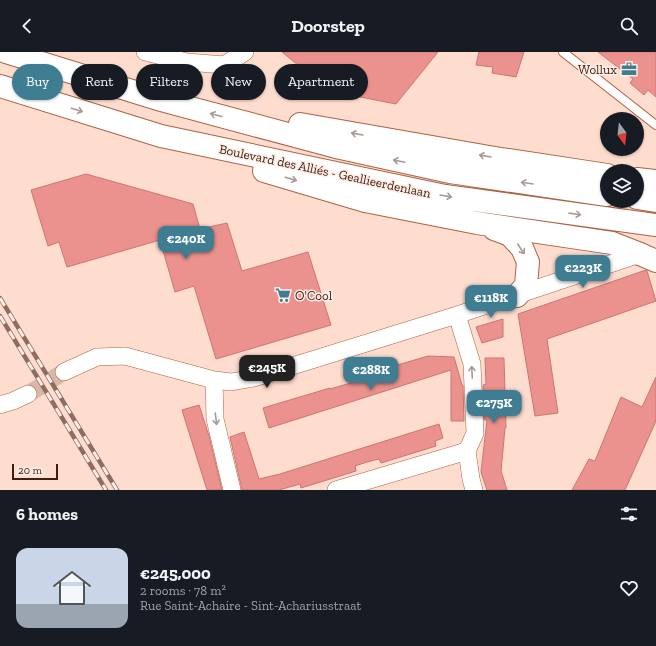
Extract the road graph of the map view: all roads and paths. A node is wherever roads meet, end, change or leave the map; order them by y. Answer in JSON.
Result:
{"nodes":[{"id":1,"x":6,"y":52,"type":"edge"},
{"id":2,"x":145,"y":52,"type":"edge"},
{"id":3,"x":245,"y":52,"type":"edge"},
{"id":4,"x":563,"y":52,"type":"edge"},
{"id":5,"x":163,"y":54,"type":"edge"},
{"id":6,"x":0,"y":86,"type":"edge"},
{"id":7,"x":656,"y":124,"type":"edge"},
{"id":8,"x":254,"y":125,"type":"junction"},
{"id":9,"x":161,"y":136,"type":"junction"},
{"id":10,"x":600,"y":174,"type":"edge"},
{"id":11,"x":644,"y":180,"type":"edge"},
{"id":12,"x":656,"y":181,"type":"edge"},
{"id":13,"x":600,"y":194,"type":"edge"},
{"id":14,"x":644,"y":199,"type":"edge"},
{"id":15,"x":656,"y":201,"type":"edge"},
{"id":16,"x":478,"y":223,"type":"junction"},
{"id":17,"x":656,"y":225,"type":"edge"},
{"id":18,"x":651,"y":255,"type":"edge"},
{"id":19,"x":517,"y":296,"type":"junction"},
{"id":20,"x":457,"y":315,"type":"junction"},
{"id":21,"x":64,"y":372,"type":"tunnel mouth"},
{"id":22,"x":214,"y":380,"type":"junction"},
{"id":23,"x":28,"y":394,"type":"tunnel mouth"},
{"id":24,"x":0,"y":405,"type":"edge"},
{"id":25,"x":468,"y":451,"type":"junction"},
{"id":26,"x":232,"y":490,"type":"edge"},
{"id":27,"x":336,"y":490,"type":"edge"},
{"id":28,"x":474,"y":490,"type":"edge"}],
"edges":[{"from":8,"to":1,"type":"highway","name":"Boulevard des Alliés - Geallieerdenlaan","one_way":true},
{"from":2,"to":5,"type":"street"},
{"from":3,"to":5,"type":"street"},
{"from":4,"to":7,"type":"lane"},
{"from":6,"to":9,"type":"highway","name":"Boulevard des Alliés - Geallieerdenlaan","one_way":true},
{"from":10,"to":8,"type":"highway","one_way":true},
{"from":13,"to":8,"type":"highway","name":"Boulevard des Alliés - Geallieerdenlaan","one_way":true},
{"from":9,"to":16,"type":"highway","one_way":true},
{"from":9,"to":17,"type":"highway","name":"Boulevard des Alliés - Geallieerdenlaan","one_way":true},
{"from":11,"to":12,"type":"highway"},
{"from":14,"to":15,"type":"highway"},
{"from":16,"to":18,"type":"highway"},
{"from":16,"to":19,"type":"highway","one_way":true},
{"from":18,"to":19,"type":"street"},
{"from":19,"to":20,"type":"street"},
{"from":20,"to":22,"type":"street"},
{"from":25,"to":20,"type":"street","one_way":true},
{"from":21,"to":22,"type":"street"},
{"from":22,"to":26,"type":"street","one_way":true},
{"from":23,"to":24,"type":"street"},
{"from":25,"to":27,"type":"street"},
{"from":25,"to":28,"type":"street"}]}
